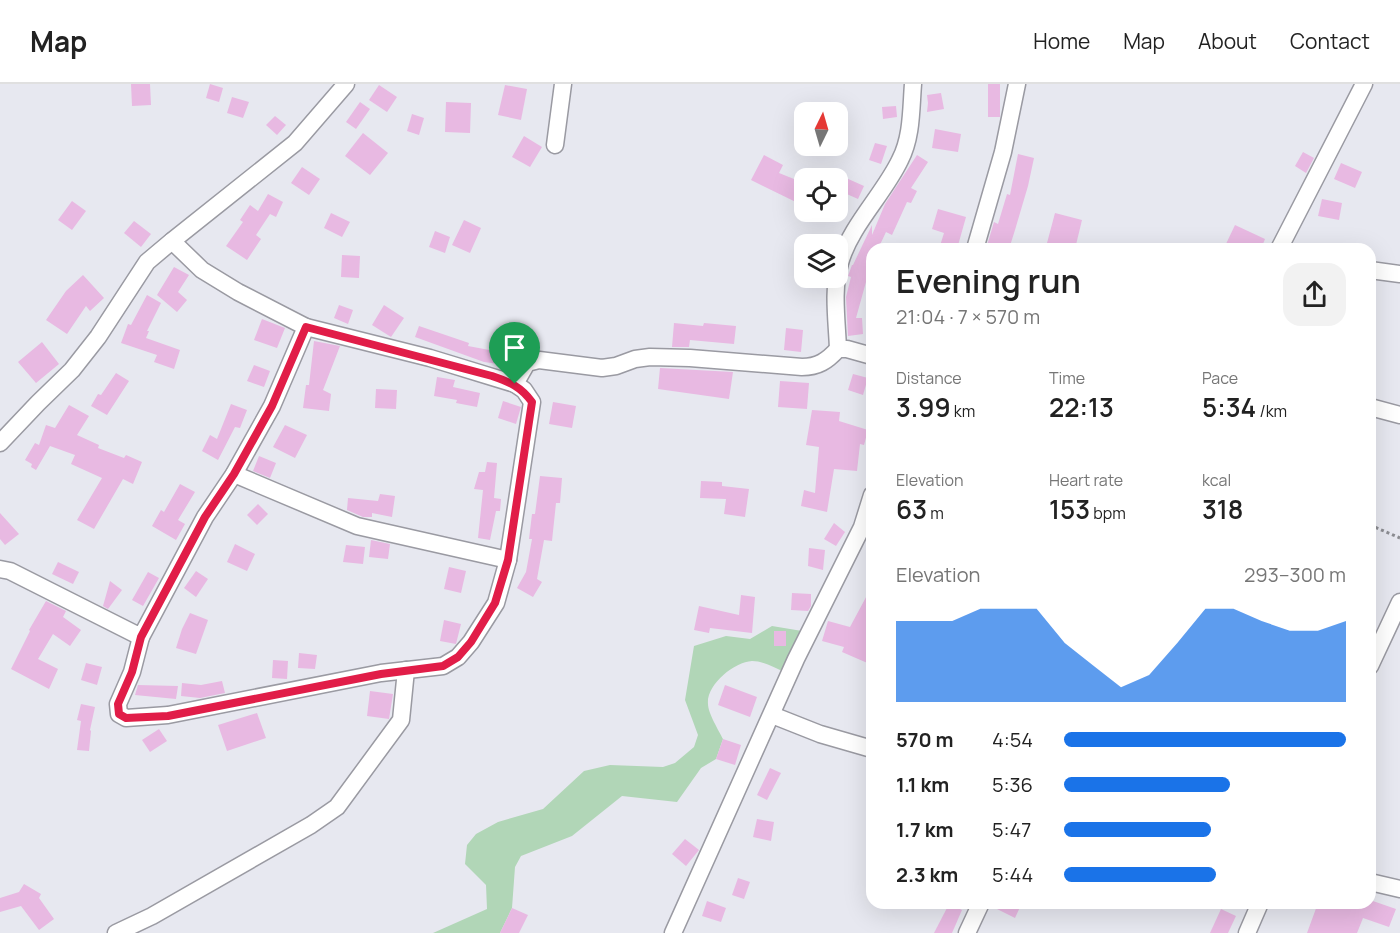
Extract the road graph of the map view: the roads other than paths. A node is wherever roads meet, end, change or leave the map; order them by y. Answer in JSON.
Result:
{"nodes":[{"id":1,"x":346,"y":84,"type":"edge"},
{"id":2,"x":563,"y":84,"type":"edge"},
{"id":3,"x":913,"y":84,"type":"edge"},
{"id":4,"x":1017,"y":84,"type":"edge"},
{"id":5,"x":1364,"y":84,"type":"edge"},
{"id":6,"x":555,"y":145,"type":"dead end"},
{"id":7,"x":172,"y":241,"type":"junction"},
{"id":8,"x":977,"y":243,"type":"edge"},
{"id":9,"x":1282,"y":243,"type":"edge"},
{"id":10,"x":1376,"y":271,"type":"edge"},
{"id":11,"x":1400,"y":274,"type":"edge"},
{"id":12,"x":306,"y":327,"type":"junction"},
{"id":13,"x":838,"y":350,"type":"junction"},
{"id":14,"x":866,"y":355,"type":"edge"},
{"id":15,"x":515,"y":384,"type":"junction"},
{"id":16,"x":1376,"y":408,"type":"edge"},
{"id":17,"x":1400,"y":414,"type":"edge"},
{"id":18,"x":0,"y":443,"type":"edge"},
{"id":19,"x":234,"y":474,"type":"junction"},
{"id":20,"x":866,"y":514,"type":"edge"},
{"id":21,"x":508,"y":560,"type":"junction"},
{"id":22,"x":0,"y":569,"type":"edge"},
{"id":23,"x":1400,"y":602,"type":"edge"},
{"id":24,"x":141,"y":637,"type":"junction"},
{"id":25,"x":1376,"y":653,"type":"edge"},
{"id":26,"x":406,"y":670,"type":"junction"},
{"id":27,"x":772,"y":715,"type":"junction"},
{"id":28,"x":866,"y":747,"type":"edge"},
{"id":29,"x":1376,"y":883,"type":"edge"},
{"id":30,"x":1400,"y":889,"type":"edge"},
{"id":31,"x":978,"y":909,"type":"edge"},
{"id":32,"x":1257,"y":909,"type":"edge"},
{"id":33,"x":116,"y":933,"type":"edge"},
{"id":34,"x":673,"y":933,"type":"edge"},
{"id":35,"x":967,"y":933,"type":"edge"},
{"id":36,"x":1247,"y":933,"type":"edge"}],
"edges":[{"from":1,"to":7,"type":"street"},
{"from":2,"to":6,"type":"street"},
{"from":3,"to":13,"type":"street"},
{"from":4,"to":8,"type":"street"},
{"from":5,"to":9,"type":"street"},
{"from":7,"to":12,"type":"street"},
{"from":7,"to":18,"type":"street"},
{"from":10,"to":11,"type":"street"},
{"from":12,"to":15,"type":"street"},
{"from":12,"to":19,"type":"street"},
{"from":13,"to":14,"type":"street"},
{"from":13,"to":15,"type":"street"},
{"from":15,"to":21,"type":"street"},
{"from":16,"to":17,"type":"street"},
{"from":19,"to":21,"type":"street"},
{"from":19,"to":24,"type":"street"},
{"from":20,"to":27,"type":"street"},
{"from":21,"to":26,"type":"street"},
{"from":22,"to":24,"type":"street"},
{"from":23,"to":25,"type":"street"},
{"from":24,"to":26,"type":"street"},
{"from":26,"to":33,"type":"street"},
{"from":27,"to":28,"type":"street"},
{"from":27,"to":34,"type":"street"},
{"from":29,"to":30,"type":"street"},
{"from":31,"to":35,"type":"street"},
{"from":32,"to":36,"type":"street"}]}
